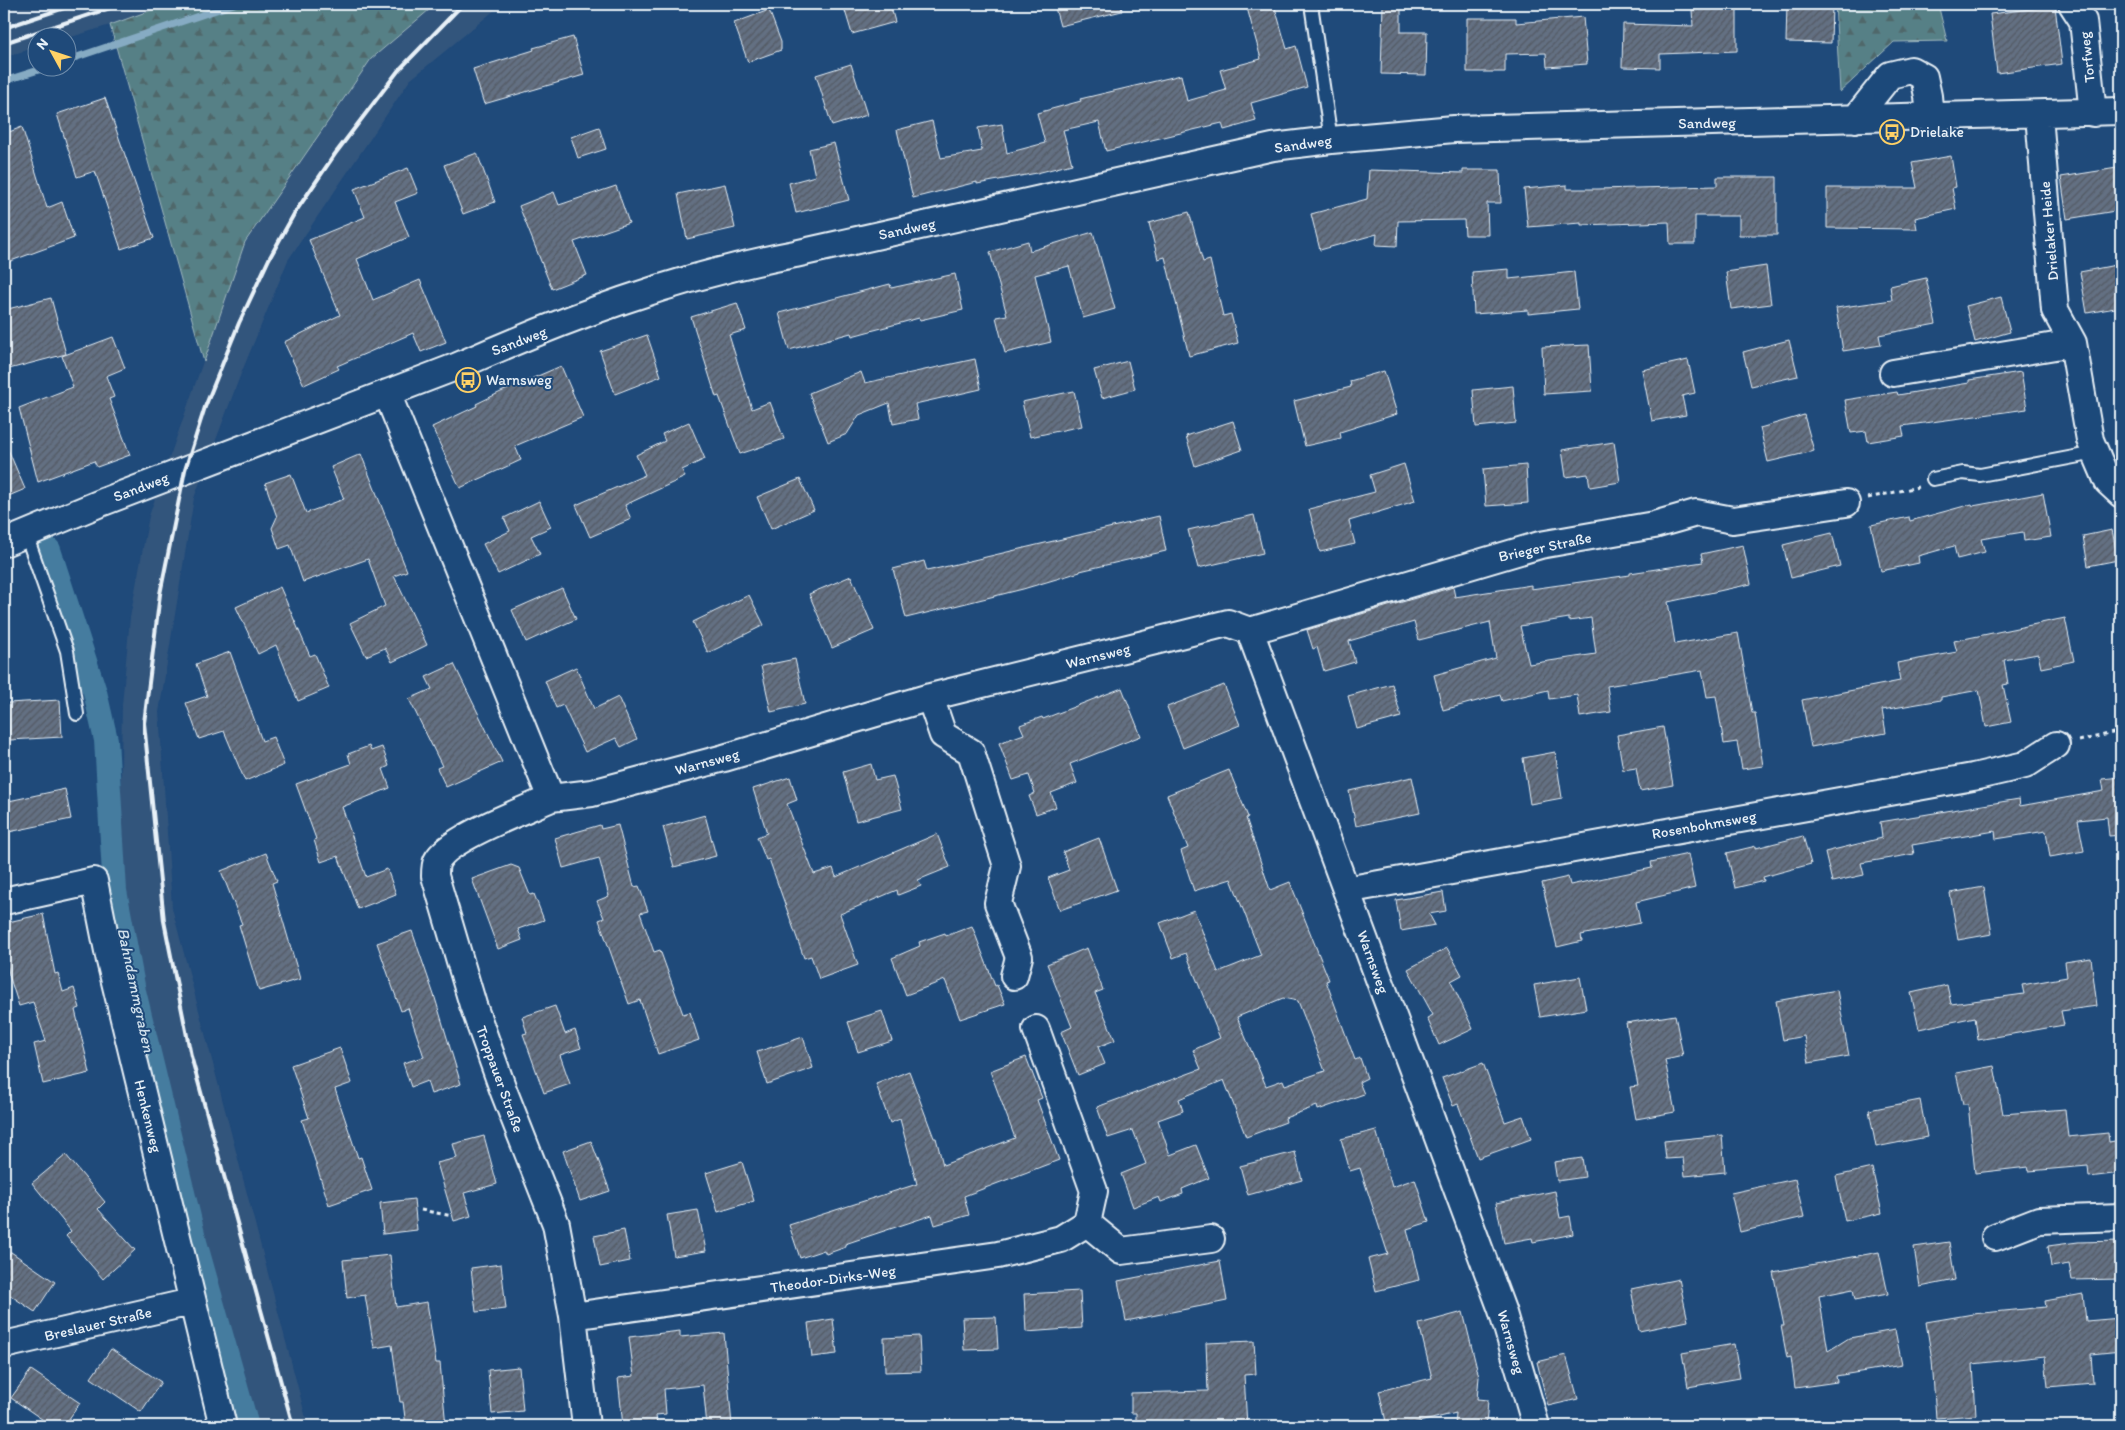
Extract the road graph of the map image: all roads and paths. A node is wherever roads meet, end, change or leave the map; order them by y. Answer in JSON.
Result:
{"nodes":[{"id":1,"x":1312,"y":4,"type":"edge"},
{"id":2,"x":2072,"y":4,"type":"edge"},
{"id":3,"x":2121,"y":112,"type":"edge"},
{"id":4,"x":2093,"y":113,"type":"junction"},
{"id":5,"x":2039,"y":115,"type":"junction"},
{"id":6,"x":1930,"y":117,"type":"junction"},
{"id":7,"x":1855,"y":119,"type":"junction"},
{"id":8,"x":1331,"y":140,"type":"junction"},
{"id":9,"x":2073,"y":343,"type":"junction"},
{"id":10,"x":1893,"y":373,"type":"dead end"},
{"id":11,"x":387,"y":393,"type":"junction"},
{"id":12,"x":2095,"y":453,"type":"junction"},
{"id":13,"x":1934,"y":479,"type":"joint"},
{"id":14,"x":2121,"y":494,"type":"edge"},
{"id":15,"x":1846,"y":503,"type":"joint"},
{"id":16,"x":15,"y":539,"type":"edge"},
{"id":17,"x":1250,"y":631,"type":"junction"},
{"id":18,"x":930,"y":698,"type":"junction"},
{"id":19,"x":77,"y":714,"type":"dead end"},
{"id":20,"x":2121,"y":731,"type":"edge"},
{"id":21,"x":2056,"y":745,"type":"joint"},
{"id":22,"x":551,"y":798,"type":"junction"},
{"id":23,"x":1346,"y":890,"type":"junction"},
{"id":24,"x":4,"y":901,"type":"edge"},
{"id":25,"x":1014,"y":976,"type":"dead end"},
{"id":26,"x":1036,"y":1029,"type":"dead end"},
{"id":27,"x":420,"y":1210,"type":"dead end"},
{"id":28,"x":452,"y":1216,"type":"dead end"},
{"id":29,"x":2121,"y":1217,"type":"edge"},
{"id":30,"x":1087,"y":1223,"type":"junction"},
{"id":31,"x":1995,"y":1237,"type":"dead end"},
{"id":32,"x":1211,"y":1238,"type":"dead end"},
{"id":33,"x":192,"y":1302,"type":"junction"},
{"id":34,"x":573,"y":1316,"type":"junction"},
{"id":35,"x":4,"y":1345,"type":"edge"},
{"id":36,"x":223,"y":1426,"type":"edge"},
{"id":37,"x":586,"y":1426,"type":"edge"},
{"id":38,"x":1536,"y":1426,"type":"edge"}],
"edges":[{"from":1,"to":8,"type":"lane"},
{"from":2,"to":4,"type":"street","name":"Torfweg"},
{"from":3,"to":4,"type":"street","name":"Sandweg"},
{"from":4,"to":5,"type":"street","name":"Sandweg"},
{"from":5,"to":6,"type":"street","name":"Sandweg"},
{"from":5,"to":9,"type":"street","name":"Drielaker Heide"},
{"from":6,"to":7,"type":"street","name":"Sandweg"},
{"from":6,"to":7,"type":"street"},
{"from":7,"to":8,"type":"street","name":"Sandweg"},
{"from":8,"to":11,"type":"street","name":"Sandweg"},
{"from":9,"to":10,"type":"street"},
{"from":9,"to":12,"type":"street","name":"Drielaker Heide"},
{"from":11,"to":16,"type":"street","name":"Sandweg"},
{"from":11,"to":22,"type":"street"},
{"from":12,"to":13,"type":"lane"},
{"from":12,"to":14,"type":"street","name":"Drielaker Heide"},
{"from":13,"to":15,"type":"path"},
{"from":15,"to":17,"type":"street","name":"Brieger Straße"},
{"from":16,"to":19,"type":"lane"},
{"from":17,"to":18,"type":"street","name":"Warnsweg"},
{"from":17,"to":23,"type":"street","name":"Warnsweg"},
{"from":18,"to":22,"type":"street","name":"Warnsweg"},
{"from":18,"to":25,"type":"street"},
{"from":20,"to":21,"type":"path"},
{"from":21,"to":23,"type":"street","name":"Rosenbohmsweg"},
{"from":22,"to":34,"type":"street","name":"Troppauer Straße"},
{"from":23,"to":38,"type":"street","name":"Warnsweg"},
{"from":24,"to":33,"type":"street","name":"Henkenweg"},
{"from":26,"to":30,"type":"street"},
{"from":27,"to":28,"type":"path"},
{"from":29,"to":31,"type":"street"},
{"from":30,"to":32,"type":"street"},
{"from":30,"to":34,"type":"street","name":"Theodor-Dirks-Weg"},
{"from":33,"to":35,"type":"street","name":"Breslauer Straße"},
{"from":33,"to":36,"type":"street"},
{"from":34,"to":37,"type":"street","name":"Troppauer Straße"}]}
